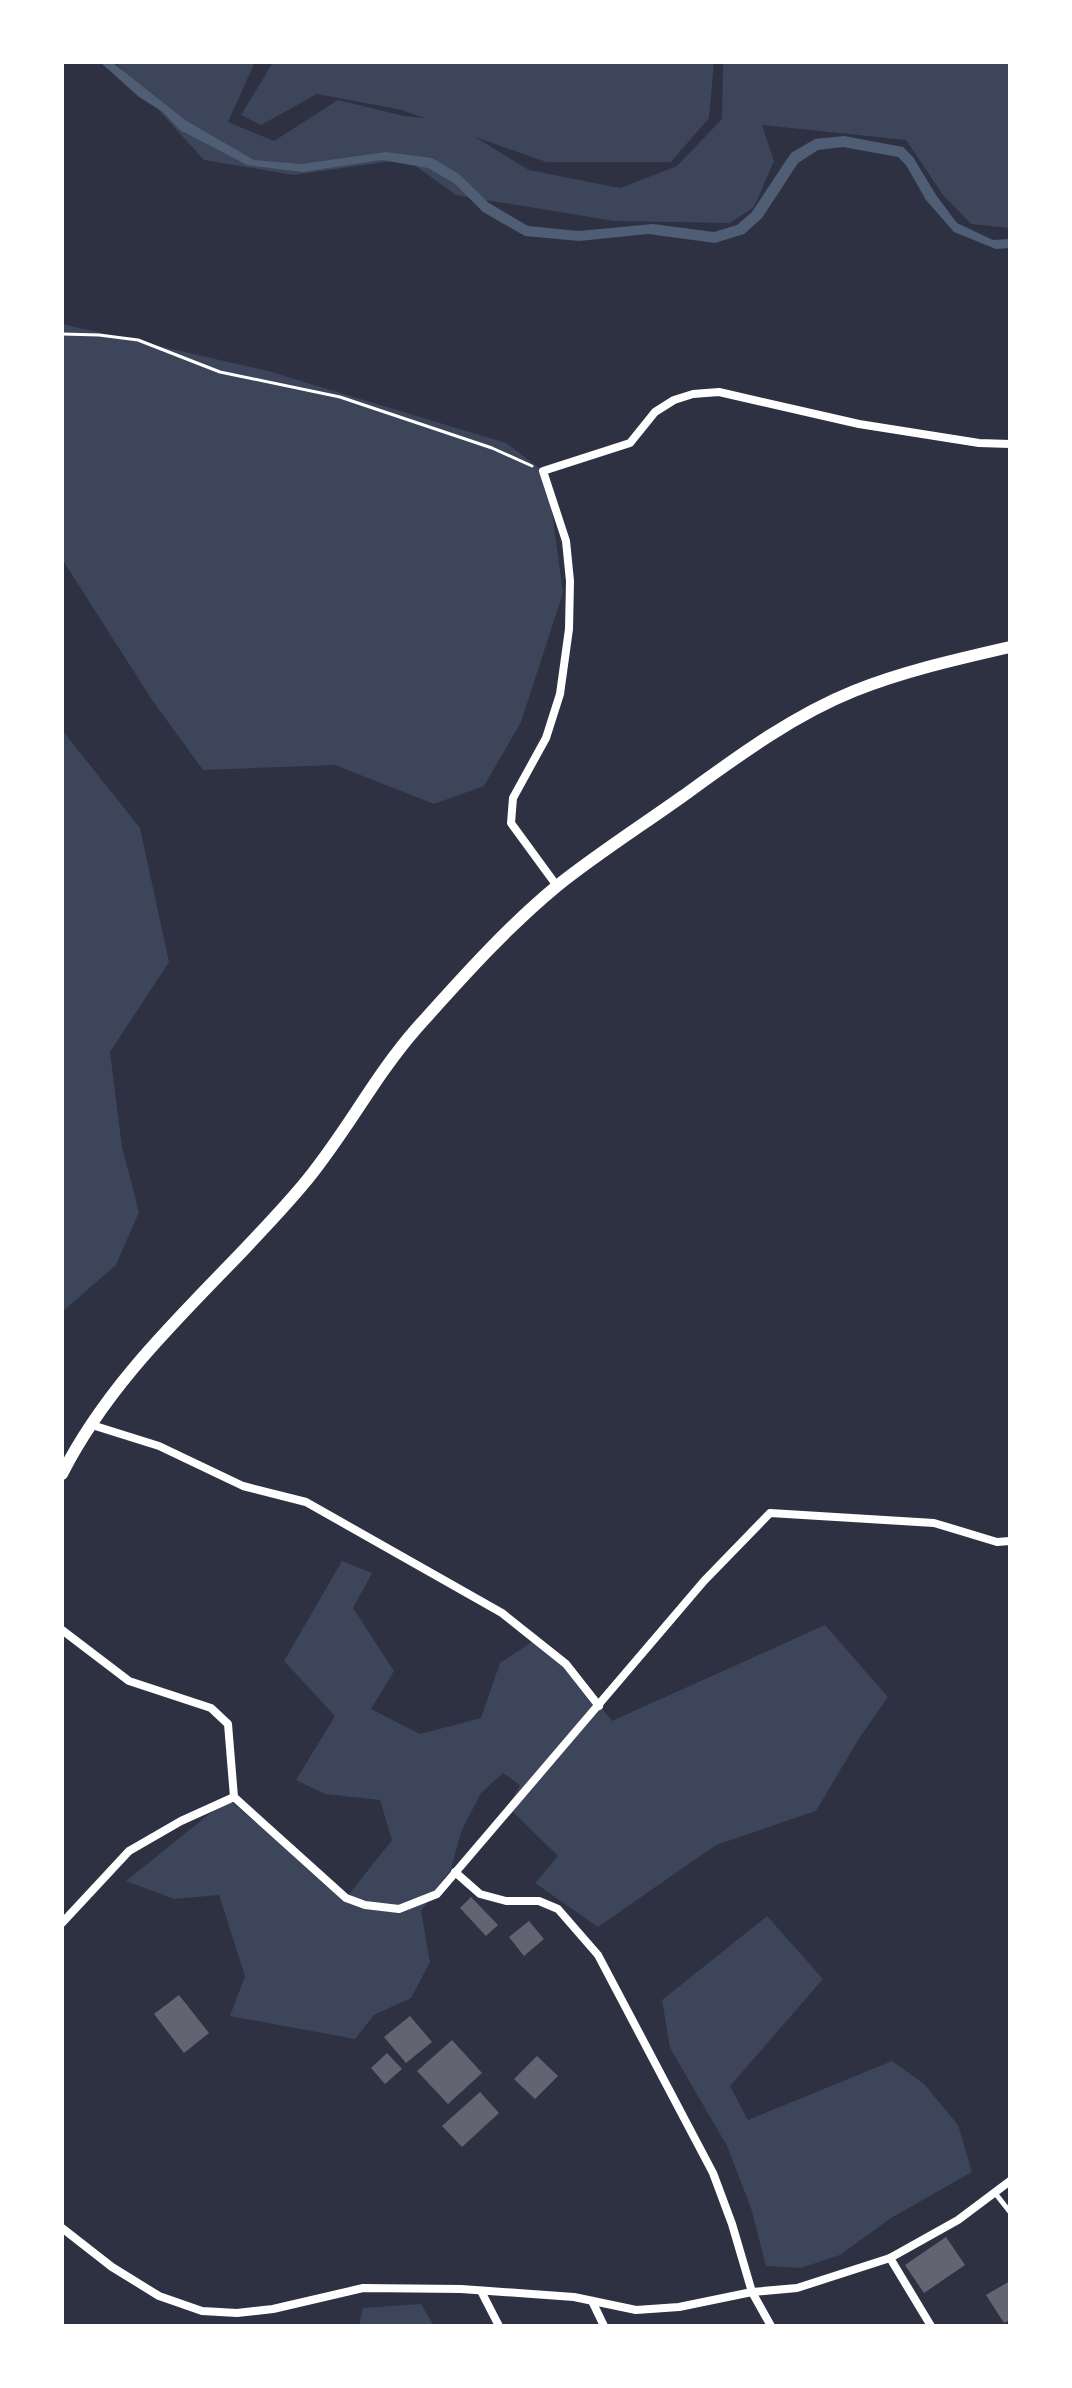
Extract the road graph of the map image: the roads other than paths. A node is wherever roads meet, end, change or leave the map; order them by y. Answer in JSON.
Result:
{"nodes":[{"id":1,"x":1010,"y":444,"type":"edge"},
{"id":2,"x":1007,"y":651,"type":"edge"},
{"id":3,"x":557,"y":886,"type":"junction"},
{"id":4,"x":92,"y":1425,"type":"junction"},
{"id":5,"x":62,"y":1474,"type":"edge"},
{"id":6,"x":1010,"y":1541,"type":"edge"},
{"id":7,"x":62,"y":1630,"type":"edge"},
{"id":8,"x":599,"y":1706,"type":"junction"},
{"id":9,"x":234,"y":1797,"type":"junction"},
{"id":10,"x":455,"y":1872,"type":"junction"},
{"id":11,"x":62,"y":1923,"type":"edge"},
{"id":12,"x":1010,"y":2181,"type":"edge"},
{"id":13,"x":995,"y":2193,"type":"junction"},
{"id":14,"x":1010,"y":2212,"type":"edge"},
{"id":15,"x":62,"y":2228,"type":"edge"},
{"id":16,"x":890,"y":2258,"type":"junction"},
{"id":17,"x":481,"y":2291,"type":"junction"},
{"id":18,"x":752,"y":2292,"type":"junction"},
{"id":19,"x":592,"y":2301,"type":"junction"},
{"id":20,"x":499,"y":2326,"type":"edge"},
{"id":21,"x":604,"y":2326,"type":"edge"},
{"id":22,"x":771,"y":2326,"type":"edge"},
{"id":23,"x":931,"y":2326,"type":"edge"}],
"edges":[{"from":1,"to":3,"type":"street"},
{"from":2,"to":3,"type":"street"},
{"from":3,"to":4,"type":"street"},
{"from":4,"to":5,"type":"street"},
{"from":4,"to":8,"type":"street"},
{"from":6,"to":8,"type":"street"},
{"from":7,"to":9,"type":"street"},
{"from":8,"to":10,"type":"street"},
{"from":9,"to":10,"type":"street"},
{"from":9,"to":11,"type":"street"},
{"from":10,"to":18,"type":"street"},
{"from":12,"to":13,"type":"street"},
{"from":13,"to":14,"type":"lane"},
{"from":13,"to":16,"type":"street"},
{"from":15,"to":17,"type":"street"},
{"from":16,"to":18,"type":"street"},
{"from":16,"to":23,"type":"street"},
{"from":17,"to":19,"type":"street"},
{"from":17,"to":20,"type":"street"},
{"from":18,"to":19,"type":"street"},
{"from":18,"to":22,"type":"street"},
{"from":19,"to":21,"type":"street"}]}
